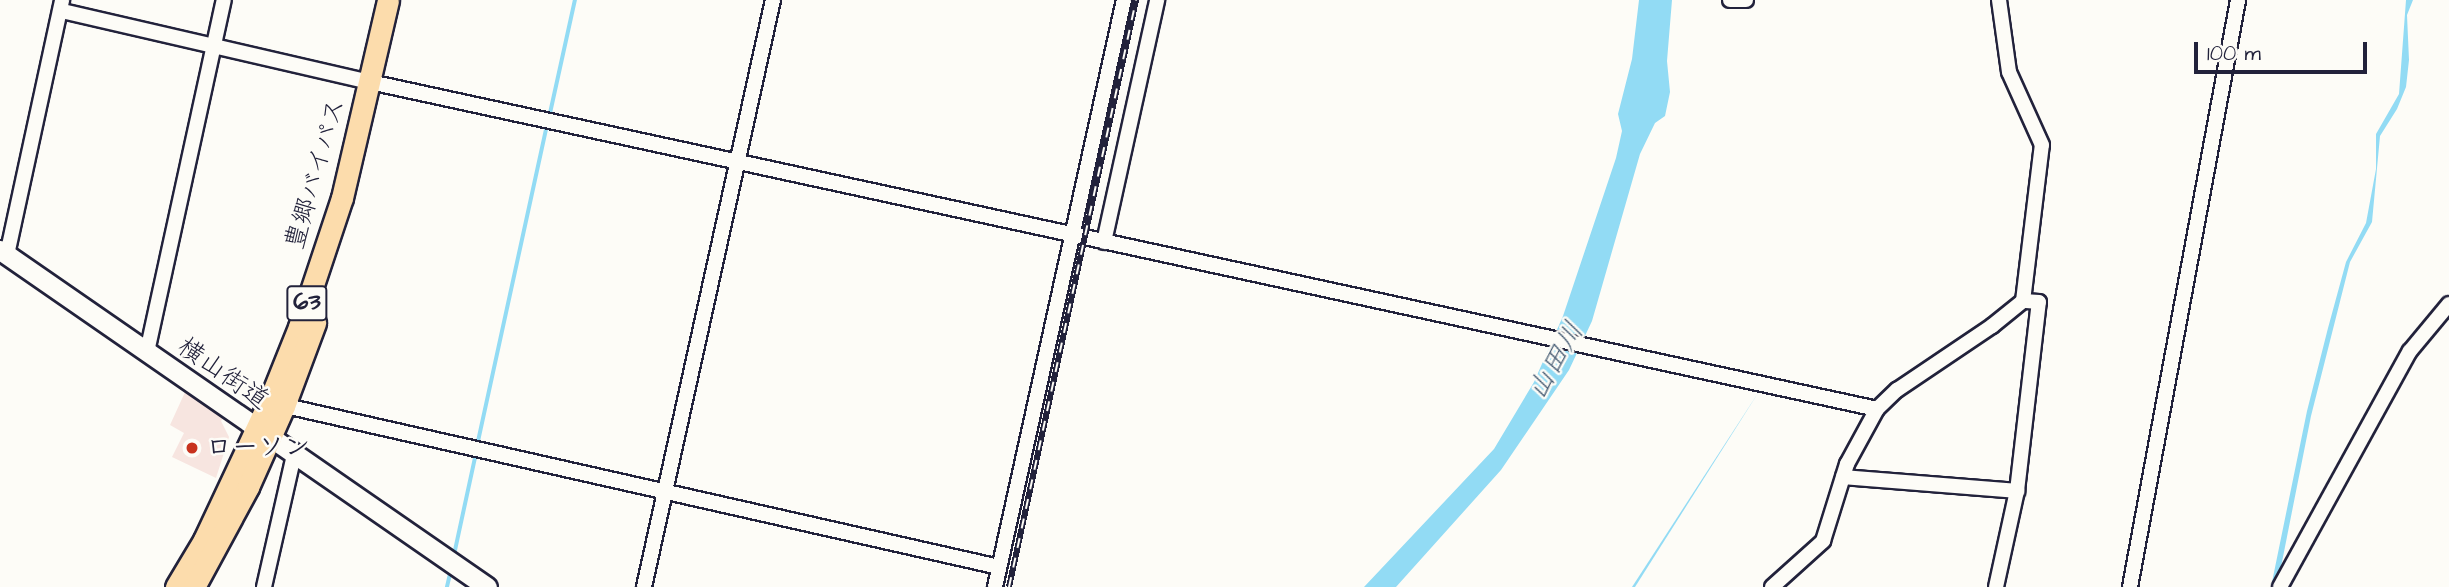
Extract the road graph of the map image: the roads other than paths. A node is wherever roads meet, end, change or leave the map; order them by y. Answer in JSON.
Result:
{"nodes":[{"id":1,"x":224,"y":0,"type":"edge"},
{"id":2,"x":388,"y":0,"type":"edge"},
{"id":3,"x":403,"y":0,"type":"edge"},
{"id":4,"x":773,"y":0,"type":"edge"},
{"id":5,"x":1124,"y":0,"type":"edge"},
{"id":6,"x":1157,"y":0,"type":"edge"},
{"id":7,"x":1730,"y":0,"type":"edge"},
{"id":8,"x":1746,"y":0,"type":"edge"},
{"id":9,"x":1999,"y":0,"type":"edge"},
{"id":10,"x":2238,"y":0,"type":"edge"},
{"id":11,"x":62,"y":5,"type":"edge"},
{"id":12,"x":214,"y":44,"type":"junction"},
{"id":13,"x":378,"y":82,"type":"junction"},
{"id":14,"x":737,"y":162,"type":"junction"},
{"id":15,"x":1071,"y":235,"type":"junction"},
{"id":16,"x":1104,"y":242,"type":"junction"},
{"id":17,"x":3,"y":252,"type":"edge"},
{"id":18,"x":2023,"y":301,"type":"junction"},
{"id":19,"x":2449,"y":304,"type":"edge"},
{"id":20,"x":147,"y":352,"type":"junction"},
{"id":21,"x":276,"y":404,"type":"junction"},
{"id":22,"x":1877,"y":409,"type":"junction"},
{"id":23,"x":262,"y":433,"type":"junction"},
{"id":24,"x":294,"y":455,"type":"junction"},
{"id":25,"x":1843,"y":477,"type":"junction"},
{"id":26,"x":2017,"y":491,"type":"junction"},
{"id":27,"x":663,"y":493,"type":"junction"},
{"id":28,"x":999,"y":568,"type":"junction"},
{"id":29,"x":176,"y":587,"type":"edge"},
{"id":30,"x":194,"y":587,"type":"edge"},
{"id":31,"x":264,"y":587,"type":"edge"},
{"id":32,"x":487,"y":587,"type":"edge"},
{"id":33,"x":644,"y":587,"type":"edge"},
{"id":34,"x":995,"y":587,"type":"edge"},
{"id":35,"x":1772,"y":587,"type":"edge"},
{"id":36,"x":1996,"y":587,"type":"edge"},
{"id":37,"x":2130,"y":587,"type":"edge"},
{"id":38,"x":2280,"y":587,"type":"edge"}],
"edges":[{"from":1,"to":12,"type":"street"},
{"from":2,"to":13,"type":"main road","name":"豊郷バイパス","number":"63"},
{"from":3,"to":13,"type":"main road","name":"豊郷バイパス","number":"63"},
{"from":4,"to":14,"type":"street"},
{"from":5,"to":15,"type":"street"},
{"from":6,"to":16,"type":"street"},
{"from":7,"to":8,"type":"street"},
{"from":9,"to":18,"type":"street"},
{"from":10,"to":37,"type":"street"},
{"from":11,"to":12,"type":"street"},
{"from":11,"to":17,"type":"street"},
{"from":12,"to":13,"type":"street"},
{"from":12,"to":20,"type":"street"},
{"from":13,"to":14,"type":"street"},
{"from":13,"to":21,"type":"main road","name":"豊郷バイパス","number":"63"},
{"from":14,"to":15,"type":"street"},
{"from":14,"to":27,"type":"street"},
{"from":15,"to":16,"type":"street"},
{"from":15,"to":28,"type":"street"},
{"from":16,"to":22,"type":"street"},
{"from":17,"to":20,"type":"street","name":"横山街道"},
{"from":18,"to":22,"type":"street"},
{"from":18,"to":26,"type":"street"},
{"from":19,"to":38,"type":"street"},
{"from":20,"to":23,"type":"street","name":"横山街道"},
{"from":21,"to":23,"type":"main road","name":"豊郷バイパス","number":"63"},
{"from":21,"to":27,"type":"street"},
{"from":22,"to":25,"type":"street"},
{"from":23,"to":24,"type":"street","name":"横山街道"},
{"from":23,"to":29,"type":"main road","name":"豊郷バイパス","number":"63"},
{"from":23,"to":30,"type":"main road","name":"豊郷バイパス","number":"63"},
{"from":24,"to":31,"type":"street"},
{"from":24,"to":32,"type":"street","name":"横山街道"},
{"from":25,"to":26,"type":"street"},
{"from":25,"to":35,"type":"street"},
{"from":26,"to":36,"type":"street"},
{"from":27,"to":28,"type":"street"},
{"from":27,"to":33,"type":"street"},
{"from":28,"to":34,"type":"street"}]}
